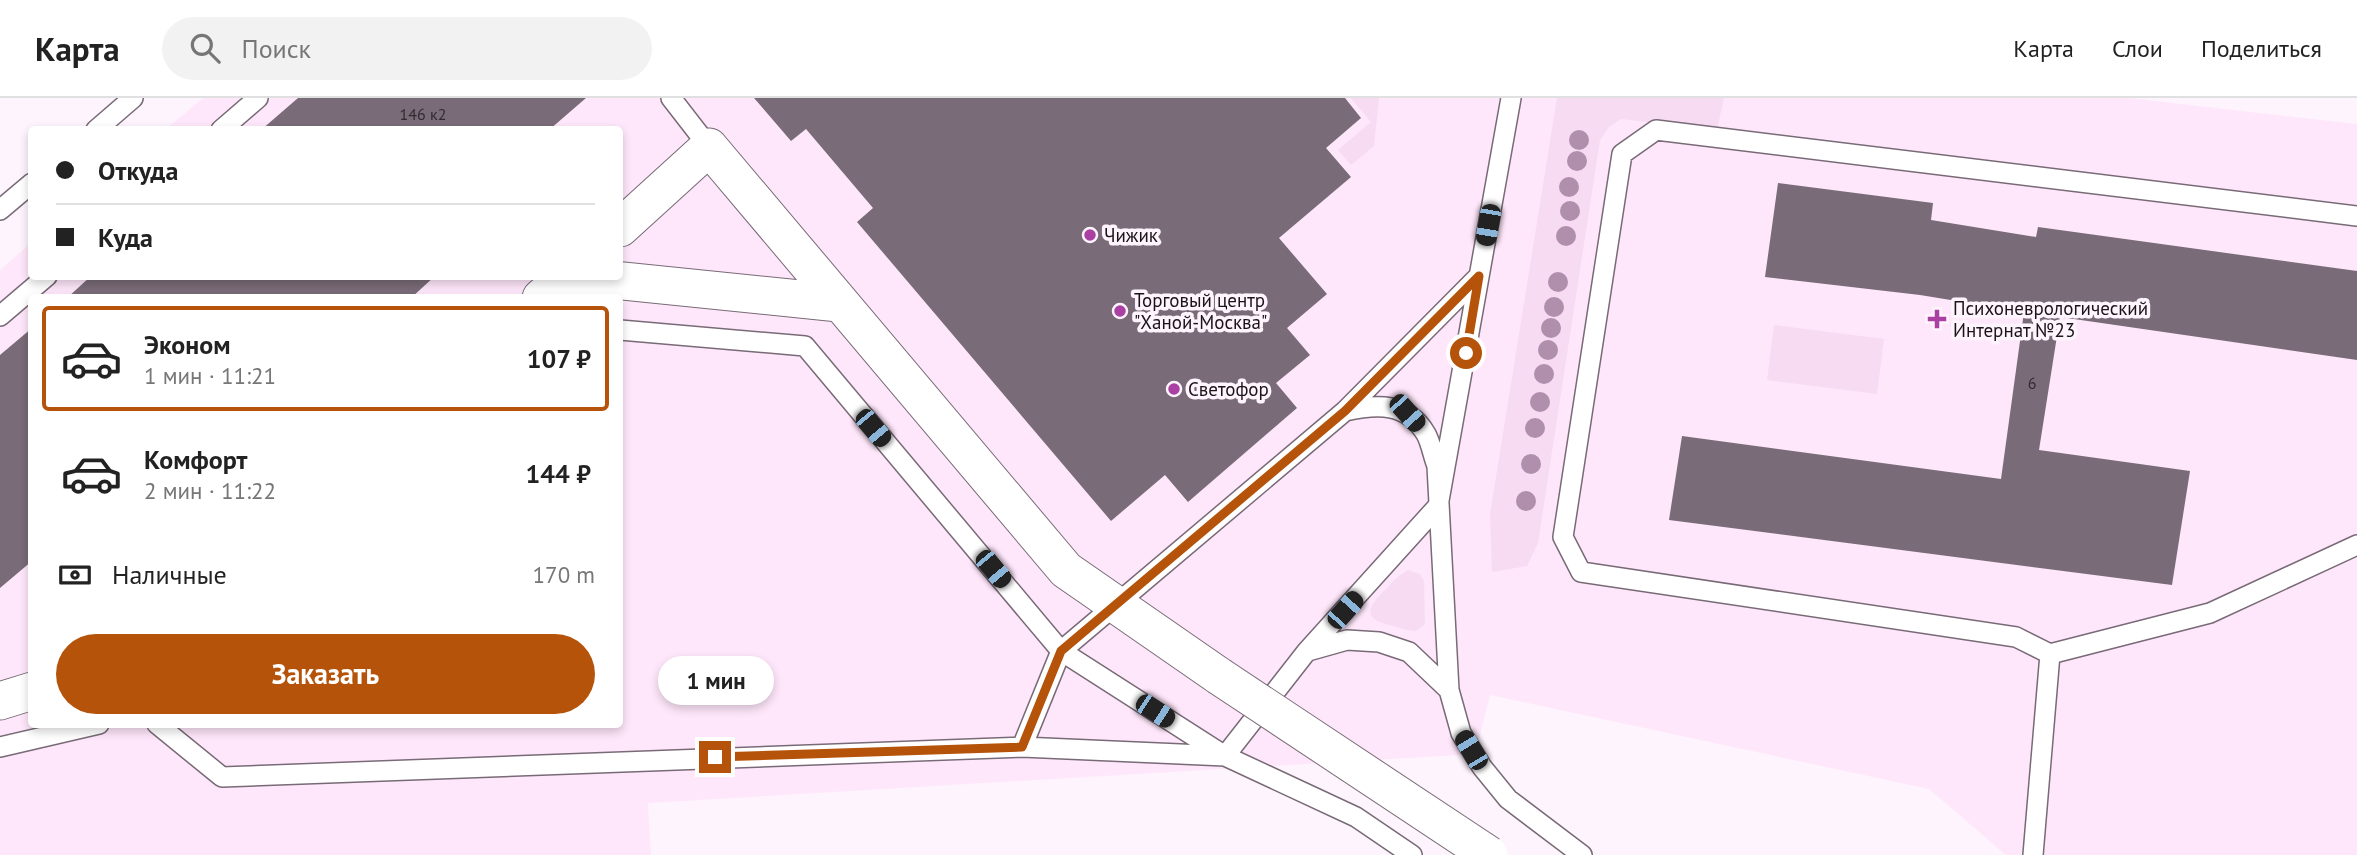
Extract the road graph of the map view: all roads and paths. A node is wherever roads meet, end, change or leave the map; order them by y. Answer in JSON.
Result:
{"nodes":[{"id":1,"x":133,"y":98,"type":"edge"},
{"id":2,"x":258,"y":98,"type":"edge"},
{"id":3,"x":671,"y":98,"type":"edge"},
{"id":4,"x":1511,"y":98,"type":"edge"},
{"id":5,"x":101,"y":126,"type":"edge"},
{"id":6,"x":226,"y":126,"type":"edge"},
{"id":7,"x":709,"y":147,"type":"junction"},
{"id":8,"x":28,"y":186,"type":"edge"},
{"id":9,"x":0,"y":210,"type":"edge"},
{"id":10,"x":2357,"y":216,"type":"edge"},
{"id":11,"x":623,"y":225,"type":"edge"},
{"id":12,"x":1479,"y":276,"type":"junction"},
{"id":13,"x":42,"y":280,"type":"edge"},
{"id":14,"x":561,"y":280,"type":"edge"},
{"id":15,"x":613,"y":280,"type":"edge"},
{"id":16,"x":546,"y":294,"type":"edge"},
{"id":17,"x":839,"y":303,"type":"junction"},
{"id":18,"x":0,"y":316,"type":"edge"},
{"id":19,"x":623,"y":330,"type":"edge"},
{"id":20,"x":1345,"y":411,"type":"junction"},
{"id":21,"x":1438,"y":506,"type":"junction"},
{"id":22,"x":2357,"y":545,"type":"edge"},
{"id":23,"x":1061,"y":651,"type":"junction"},
{"id":24,"x":1307,"y":651,"type":"junction"},
{"id":25,"x":2050,"y":654,"type":"junction"},
{"id":26,"x":1449,"y":690,"type":"junction"},
{"id":27,"x":28,"y":692,"type":"edge"},
{"id":28,"x":0,"y":701,"type":"edge"},
{"id":29,"x":82,"y":728,"type":"edge"},
{"id":30,"x":162,"y":728,"type":"edge"},
{"id":31,"x":0,"y":747,"type":"edge"},
{"id":32,"x":1022,"y":747,"type":"junction"},
{"id":33,"x":1225,"y":756,"type":"junction"},
{"id":34,"x":1412,"y":855,"type":"edge"},
{"id":35,"x":1489,"y":855,"type":"edge"},
{"id":36,"x":1582,"y":855,"type":"edge"},
{"id":37,"x":2033,"y":855,"type":"edge"}],
"edges":[{"from":1,"to":5,"type":"lane"},
{"from":2,"to":6,"type":"lane"},
{"from":3,"to":7,"type":"lane"},
{"from":4,"to":12,"type":"lane"},
{"from":7,"to":11,"type":"street"},
{"from":7,"to":17,"type":"street"},
{"from":8,"to":9,"type":"lane"},
{"from":10,"to":25,"type":"lane"},
{"from":12,"to":20,"type":"lane"},
{"from":12,"to":21,"type":"lane"},
{"from":13,"to":18,"type":"lane"},
{"from":14,"to":16,"type":"street"},
{"from":15,"to":17,"type":"street"},
{"from":17,"to":35,"type":"street","bridge":true},
{"from":19,"to":23,"type":"lane"},
{"from":20,"to":21,"type":"lane"},
{"from":20,"to":23,"type":"lane"},
{"from":21,"to":24,"type":"lane"},
{"from":21,"to":26,"type":"lane"},
{"from":22,"to":25,"type":"lane"},
{"from":23,"to":32,"type":"lane"},
{"from":23,"to":33,"type":"lane"},
{"from":24,"to":26,"type":"lane"},
{"from":24,"to":33,"type":"lane"},
{"from":25,"to":37,"type":"lane"},
{"from":26,"to":36,"type":"lane"},
{"from":27,"to":28,"type":"street"},
{"from":29,"to":31,"type":"lane"},
{"from":30,"to":32,"type":"lane"},
{"from":32,"to":33,"type":"lane"},
{"from":33,"to":34,"type":"lane"}]}
